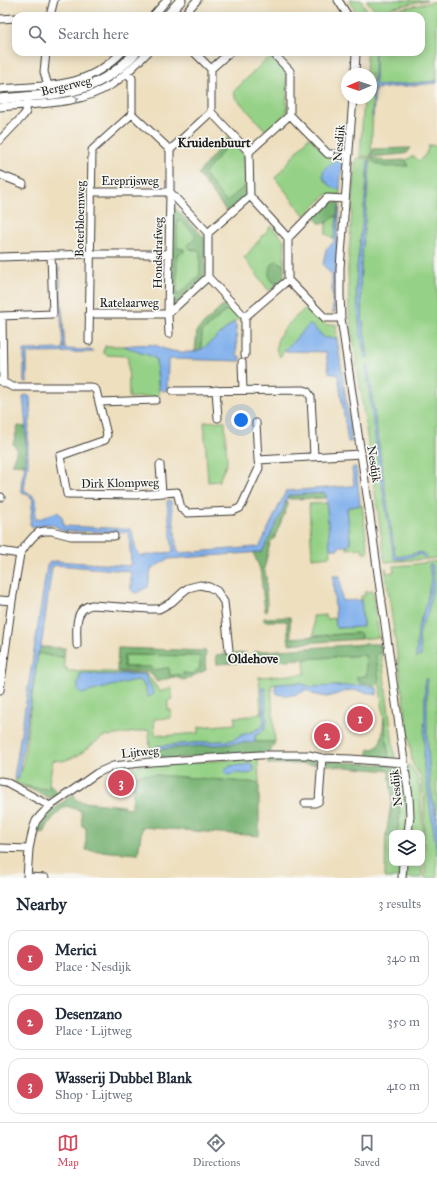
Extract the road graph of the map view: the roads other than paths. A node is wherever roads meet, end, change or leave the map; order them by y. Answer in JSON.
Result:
{"nodes":[{"id":1,"x":54,"y":0,"type":"edge"},
{"id":2,"x":167,"y":0,"type":"edge"},
{"id":3,"x":181,"y":0,"type":"edge"},
{"id":4,"x":197,"y":0,"type":"edge"},
{"id":5,"x":338,"y":0,"type":"edge"},
{"id":6,"x":51,"y":12,"type":"edge"},
{"id":7,"x":156,"y":12,"type":"edge"},
{"id":8,"x":170,"y":12,"type":"edge"},
{"id":9,"x":186,"y":12,"type":"edge"},
{"id":10,"x":346,"y":12,"type":"edge"},
{"id":11,"x":12,"y":18,"type":"edge"},
{"id":12,"x":0,"y":19,"type":"edge"},
{"id":13,"x":46,"y":56,"type":"edge"},
{"id":14,"x":118,"y":56,"type":"edge"},
{"id":15,"x":132,"y":56,"type":"edge"},
{"id":16,"x":144,"y":56,"type":"edge"},
{"id":17,"x":198,"y":56,"type":"edge"},
{"id":18,"x":226,"y":56,"type":"edge"},
{"id":19,"x":276,"y":56,"type":"edge"},
{"id":20,"x":356,"y":56,"type":"edge"},
{"id":21,"x":355,"y":68,"type":"edge"},
{"id":22,"x":211,"y":69,"type":"junction"},
{"id":23,"x":126,"y":73,"type":"junction"},
{"id":24,"x":48,"y":85,"type":"junction"},
{"id":25,"x":9,"y":88,"type":"junction"},
{"id":26,"x":0,"y":89,"type":"edge"},
{"id":27,"x":49,"y":95,"type":"junction"},
{"id":28,"x":0,"y":99,"type":"edge"},
{"id":29,"x":25,"y":100,"type":"junction"},
{"id":30,"x":353,"y":104,"type":"edge"},
{"id":31,"x":0,"y":107,"type":"edge"},
{"id":32,"x":212,"y":112,"type":"junction"},
{"id":33,"x":132,"y":114,"type":"junction"},
{"id":34,"x":290,"y":115,"type":"junction"},
{"id":35,"x":0,"y":140,"type":"edge"},
{"id":36,"x":170,"y":150,"type":"junction"},
{"id":37,"x":249,"y":152,"type":"junction"},
{"id":38,"x":349,"y":154,"type":"junction"},
{"id":39,"x":0,"y":175,"type":"edge"},
{"id":40,"x":23,"y":184,"type":"dead end"},
{"id":41,"x":91,"y":192,"type":"junction"},
{"id":42,"x":170,"y":192,"type":"junction"},
{"id":43,"x":250,"y":196,"type":"junction"},
{"id":44,"x":345,"y":199,"type":"junction"},
{"id":45,"x":208,"y":233,"type":"junction"},
{"id":46,"x":288,"y":238,"type":"junction"},
{"id":47,"x":90,"y":254,"type":"junction"},
{"id":48,"x":168,"y":254,"type":"junction"},
{"id":49,"x":51,"y":255,"type":"junction"},
{"id":50,"x":0,"y":257,"type":"edge"},
{"id":51,"x":208,"y":277,"type":"junction"},
{"id":52,"x":288,"y":280,"type":"junction"},
{"id":53,"x":89,"y":314,"type":"junction"},
{"id":54,"x":168,"y":314,"type":"junction"},
{"id":55,"x":1,"y":316,"type":"edge"},
{"id":56,"x":245,"y":317,"type":"junction"},
{"id":57,"x":341,"y":318,"type":"junction"},
{"id":58,"x":168,"y":334,"type":"dead end"},
{"id":59,"x":89,"y":341,"type":"dead end"},
{"id":60,"x":2,"y":382,"type":"edge"},
{"id":61,"x":216,"y":390,"type":"junction"},
{"id":62,"x":243,"y":390,"type":"junction"},
{"id":63,"x":174,"y":391,"type":"dead end"},
{"id":64,"x":156,"y":400,"type":"dead end"},
{"id":65,"x":99,"y":402,"type":"junction"},
{"id":66,"x":218,"y":418,"type":"dead end"},
{"id":67,"x":256,"y":423,"type":"dead end"},
{"id":68,"x":361,"y":454,"type":"junction"},
{"id":69,"x":314,"y":456,"type":"junction"},
{"id":70,"x":258,"y":460,"type":"junction"},
{"id":71,"x":160,"y":465,"type":"dead end"},
{"id":72,"x":162,"y":493,"type":"junction"},
{"id":73,"x":114,"y":536,"type":"dead end"},
{"id":74,"x":0,"y":551,"type":"edge"},
{"id":75,"x":20,"y":554,"type":"junction"},
{"id":76,"x":0,"y":600,"type":"edge"},
{"id":77,"x":12,"y":601,"type":"junction"},
{"id":78,"x":77,"y":645,"type":"dead end"},
{"id":79,"x":229,"y":650,"type":"dead end"},
{"id":80,"x":3,"y":651,"type":"edge"},
{"id":81,"x":0,"y":690,"type":"edge"},
{"id":82,"x":322,"y":758,"type":"junction"},
{"id":83,"x":404,"y":764,"type":"junction"},
{"id":84,"x":0,"y":781,"type":"edge"},
{"id":85,"x":305,"y":803,"type":"dead end"},
{"id":86,"x":50,"y":806,"type":"junction"},
{"id":87,"x":408,"y":830,"type":"edge"},
{"id":88,"x":0,"y":848,"type":"edge"},
{"id":89,"x":29,"y":849,"type":"junction"},
{"id":90,"x":403,"y":866,"type":"edge"},
{"id":91,"x":28,"y":877,"type":"edge"},
{"id":92,"x":45,"y":878,"type":"edge"},
{"id":93,"x":402,"y":878,"type":"edge"}],
"edges":[{"from":1,"to":6,"type":"street"},
{"from":2,"to":7,"type":"street"},
{"from":3,"to":8,"type":"main road"},
{"from":4,"to":9,"type":"street"},
{"from":5,"to":10,"type":"street"},
{"from":11,"to":12,"type":"street"},
{"from":13,"to":24,"type":"street"},
{"from":14,"to":24,"type":"street","name":"Bergerweg"},
{"from":15,"to":27,"type":"main road","name":"Bergerweg"},
{"from":16,"to":23,"type":"street","name":"Bergerweg"},
{"from":17,"to":22,"type":"street"},
{"from":18,"to":22,"type":"street"},
{"from":19,"to":34,"type":"street"},
{"from":20,"to":21,"type":"street"},
{"from":22,"to":32,"type":"street"},
{"from":29,"to":23,"type":"street","name":"Bergerweg","one_way":true},
{"from":23,"to":33,"type":"street"},
{"from":24,"to":25,"type":"street","name":"Bergerweg"},
{"from":24,"to":27,"type":"street"},
{"from":25,"to":26,"type":"street","name":"Bergerweg"},
{"from":25,"to":29,"type":"street"},
{"from":27,"to":29,"type":"main road","name":"Bergerweg"},
{"from":28,"to":29,"type":"main road","name":"Bergerweg"},
{"from":29,"to":31,"type":"street","name":"Bergerweg"},
{"from":29,"to":35,"type":"street"},
{"from":30,"to":38,"type":"street","name":"Nesdijk"},
{"from":32,"to":36,"type":"street"},
{"from":32,"to":37,"type":"street"},
{"from":33,"to":36,"type":"street"},
{"from":33,"to":41,"type":"street","name":"Boterbloemweg"},
{"from":34,"to":37,"type":"street"},
{"from":34,"to":38,"type":"street"},
{"from":36,"to":42,"type":"street","name":"Hondsdrafweg"},
{"from":37,"to":43,"type":"street"},
{"from":38,"to":44,"type":"street","name":"Nesdijk"},
{"from":39,"to":40,"type":"street"},
{"from":41,"to":42,"type":"street","name":"Ereprijsweg"},
{"from":41,"to":47,"type":"street","name":"Boterbloemweg"},
{"from":42,"to":45,"type":"street"},
{"from":42,"to":48,"type":"street","name":"Hondsdrafweg"},
{"from":43,"to":45,"type":"street"},
{"from":43,"to":46,"type":"street"},
{"from":44,"to":46,"type":"street"},
{"from":44,"to":57,"type":"street","name":"Nesdijk"},
{"from":45,"to":51,"type":"street"},
{"from":46,"to":52,"type":"street"},
{"from":47,"to":48,"type":"street"},
{"from":47,"to":49,"type":"street"},
{"from":47,"to":53,"type":"street","name":"Boterbloemweg"},
{"from":48,"to":54,"type":"street","name":"Hondsdrafweg"},
{"from":49,"to":50,"type":"street"},
{"from":49,"to":55,"type":"street"},
{"from":51,"to":54,"type":"street"},
{"from":51,"to":56,"type":"street"},
{"from":52,"to":56,"type":"street"},
{"from":52,"to":57,"type":"street"},
{"from":53,"to":54,"type":"street","name":"Ratelaarweg"},
{"from":53,"to":59,"type":"street","name":"Boterbloemweg"},
{"from":54,"to":58,"type":"street","name":"Hondsdrafweg"},
{"from":55,"to":60,"type":"street"},
{"from":56,"to":62,"type":"street"},
{"from":57,"to":68,"type":"street","name":"Nesdijk"},
{"from":60,"to":65,"type":"street","name":"Dirk Klompweg"},
{"from":61,"to":62,"type":"street"},
{"from":61,"to":63,"type":"street"},
{"from":61,"to":66,"type":"street"},
{"from":62,"to":69,"type":"street"},
{"from":64,"to":65,"type":"street"},
{"from":65,"to":72,"type":"street","name":"Dirk Klompweg"},
{"from":67,"to":70,"type":"street"},
{"from":68,"to":69,"type":"street"},
{"from":68,"to":83,"type":"street","name":"Nesdijk"},
{"from":69,"to":70,"type":"street"},
{"from":70,"to":72,"type":"street","name":"Dirk Klompweg"},
{"from":71,"to":72,"type":"street"},
{"from":73,"to":75,"type":"street"},
{"from":74,"to":75,"type":"street"},
{"from":75,"to":77,"type":"street"},
{"from":76,"to":77,"type":"street"},
{"from":77,"to":80,"type":"street"},
{"from":78,"to":79,"type":"street"},
{"from":80,"to":81,"type":"street"},
{"from":82,"to":83,"type":"street","name":"Lijtweg"},
{"from":82,"to":85,"type":"street"},
{"from":82,"to":86,"type":"street","name":"Lijtweg"},
{"from":83,"to":87,"type":"street","name":"Nesdijk"},
{"from":84,"to":86,"type":"street"},
{"from":86,"to":89,"type":"street","name":"Lijtweg"},
{"from":88,"to":89,"type":"street"},
{"from":89,"to":91,"type":"street","name":"Lijtweg"},
{"from":90,"to":93,"type":"street"},
{"from":91,"to":92,"type":"street"}]}
